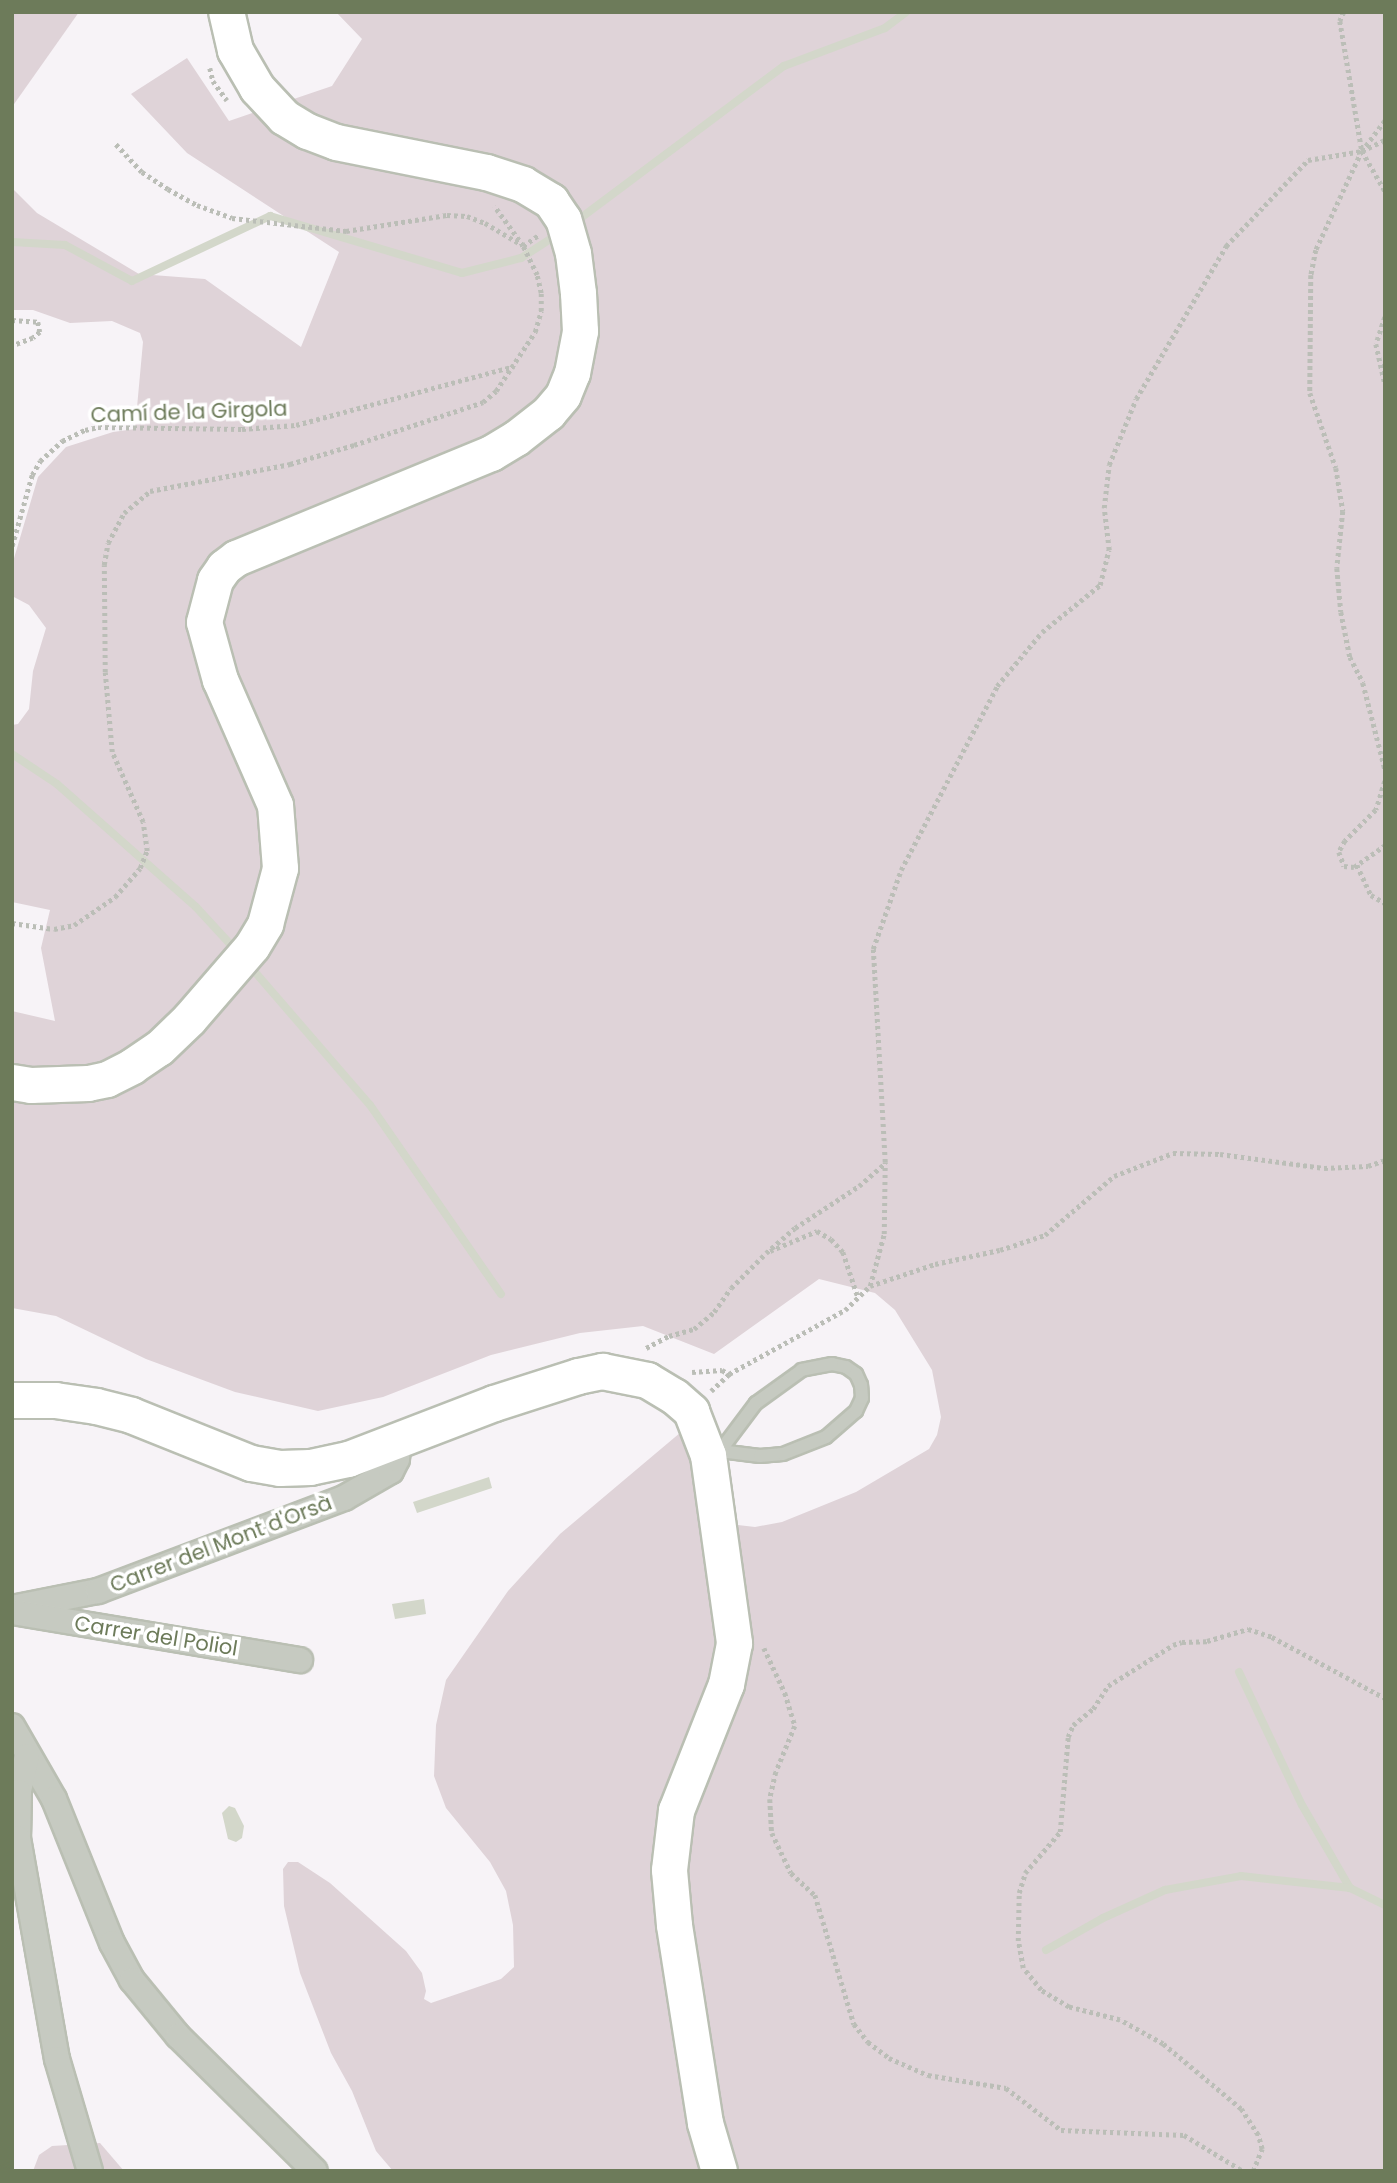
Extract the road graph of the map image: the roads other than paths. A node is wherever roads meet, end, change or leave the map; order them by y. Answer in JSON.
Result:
{"nodes":[{"id":1,"x":226,"y":12,"type":"edge"},
{"id":2,"x":12,"y":1082,"type":"edge"},
{"id":3,"x":12,"y":1400,"type":"edge"},
{"id":4,"x":399,"y":1440,"type":"junction"},
{"id":5,"x":714,"y":1453,"type":"junction"},
{"id":6,"x":12,"y":1610,"type":"edge"},
{"id":7,"x":300,"y":1660,"type":"dead end"},
{"id":8,"x":12,"y":1726,"type":"edge"},
{"id":9,"x":27,"y":1756,"type":"junction"},
{"id":10,"x":90,"y":2171,"type":"edge"},
{"id":11,"x":315,"y":2171,"type":"edge"},
{"id":12,"x":719,"y":2171,"type":"edge"}],
"edges":[{"from":1,"to":2,"type":"main road"},
{"from":3,"to":4,"type":"main road"},
{"from":4,"to":5,"type":"main road"},
{"from":4,"to":6,"type":"street","name":"Carrer del Mont d'Orsà"},
{"from":5,"to":5,"type":"lane"},
{"from":5,"to":12,"type":"main road"},
{"from":6,"to":7,"type":"street","name":"Carrer del Poliol"},
{"from":8,"to":9,"type":"street"},
{"from":9,"to":10,"type":"street"},
{"from":9,"to":11,"type":"street"}]}
